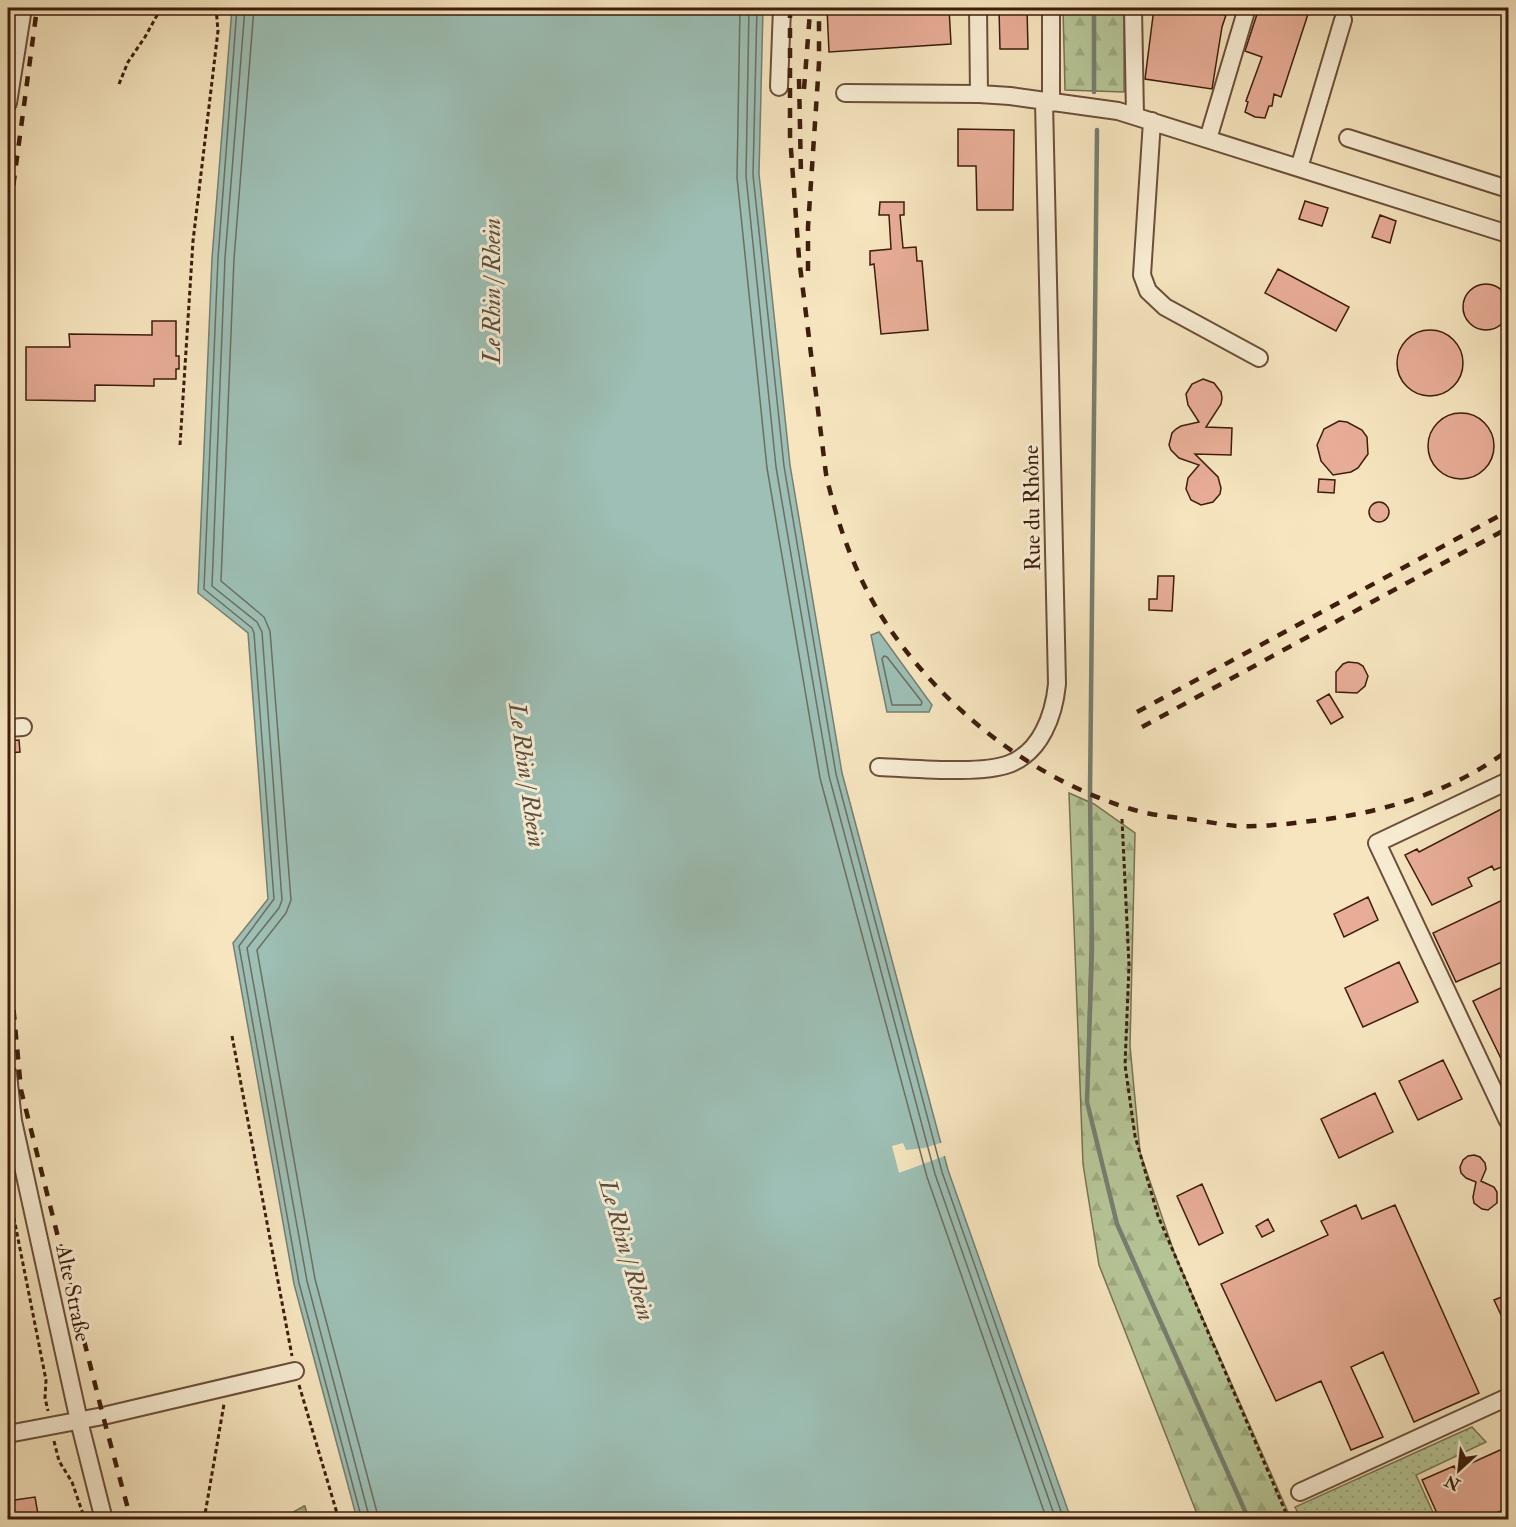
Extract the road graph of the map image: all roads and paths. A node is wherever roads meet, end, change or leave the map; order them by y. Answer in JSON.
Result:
{"nodes":[{"id":1,"x":23,"y":8,"type":"edge"},
{"id":2,"x":161,"y":8,"type":"edge"},
{"id":3,"x":216,"y":8,"type":"edge"},
{"id":4,"x":782,"y":8,"type":"edge"},
{"id":5,"x":978,"y":8,"type":"edge"},
{"id":6,"x":1051,"y":8,"type":"edge"},
{"id":7,"x":1133,"y":8,"type":"edge"},
{"id":8,"x":1244,"y":9,"type":"edge"},
{"id":9,"x":1343,"y":20,"type":"dead end"},
{"id":10,"x":119,"y":84,"type":"dead end"},
{"id":11,"x":779,"y":87,"type":"dead end"},
{"id":12,"x":845,"y":93,"type":"dead end"},
{"id":13,"x":979,"y":94,"type":"junction"},
{"id":14,"x":1048,"y":102,"type":"junction"},
{"id":15,"x":8,"y":103,"type":"edge"},
{"id":16,"x":1135,"y":116,"type":"junction"},
{"id":17,"x":1152,"y":121,"type":"junction"},
{"id":18,"x":1348,"y":138,"type":"dead end"},
{"id":19,"x":1208,"y":140,"type":"junction"},
{"id":20,"x":1299,"y":168,"type":"junction"},
{"id":21,"x":1509,"y":189,"type":"edge"},
{"id":22,"x":1509,"y":234,"type":"edge"},
{"id":23,"x":1259,"y":358,"type":"dead end"},
{"id":24,"x":180,"y":445,"type":"dead end"},
{"id":25,"x":879,"y":767,"type":"dead end"},
{"id":26,"x":1509,"y":782,"type":"edge"},
{"id":27,"x":1122,"y":819,"type":"dead end"},
{"id":28,"x":232,"y":1036,"type":"dead end"},
{"id":29,"x":8,"y":1074,"type":"edge"},
{"id":30,"x":1509,"y":1121,"type":"edge"},
{"id":31,"x":8,"y":1188,"type":"edge"},
{"id":32,"x":294,"y":1371,"type":"junction"},
{"id":33,"x":227,"y":1387,"type":"junction"},
{"id":34,"x":1509,"y":1397,"type":"edge"},
{"id":35,"x":80,"y":1420,"type":"junction"},
{"id":36,"x":52,"y":1427,"type":"junction"},
{"id":37,"x":8,"y":1434,"type":"edge"},
{"id":38,"x":1300,"y":1492,"type":"dead end"},
{"id":39,"x":85,"y":1520,"type":"edge"},
{"id":40,"x":104,"y":1520,"type":"edge"},
{"id":41,"x":204,"y":1520,"type":"edge"},
{"id":42,"x":339,"y":1520,"type":"edge"},
{"id":43,"x":1289,"y":1520,"type":"edge"}],
"edges":[{"from":1,"to":15,"type":"street"},
{"from":2,"to":10,"type":"path"},
{"from":3,"to":24,"type":"path"},
{"from":4,"to":11,"type":"street"},
{"from":5,"to":13,"type":"street"},
{"from":6,"to":14,"type":"street","name":"Rue du Rhône"},
{"from":7,"to":16,"type":"street"},
{"from":8,"to":19,"type":"street"},
{"from":9,"to":20,"type":"street"},
{"from":12,"to":13,"type":"street"},
{"from":13,"to":14,"type":"street"},
{"from":14,"to":16,"type":"street"},
{"from":14,"to":25,"type":"street","name":"Rue du Rhône"},
{"from":16,"to":17,"type":"street"},
{"from":17,"to":19,"type":"street"},
{"from":17,"to":23,"type":"street"},
{"from":18,"to":21,"type":"street"},
{"from":19,"to":20,"type":"street"},
{"from":20,"to":22,"type":"street"},
{"from":26,"to":30,"type":"street"},
{"from":27,"to":43,"type":"path"},
{"from":28,"to":32,"type":"path"},
{"from":29,"to":35,"type":"street","name":"Alte Straße"},
{"from":31,"to":36,"type":"path"},
{"from":32,"to":33,"type":"street"},
{"from":32,"to":42,"type":"path"},
{"from":33,"to":35,"type":"street"},
{"from":33,"to":41,"type":"path"},
{"from":34,"to":38,"type":"street"},
{"from":35,"to":36,"type":"street"},
{"from":35,"to":40,"type":"street","name":"Alte Straße"},
{"from":36,"to":37,"type":"street"},
{"from":36,"to":39,"type":"path"}]}
